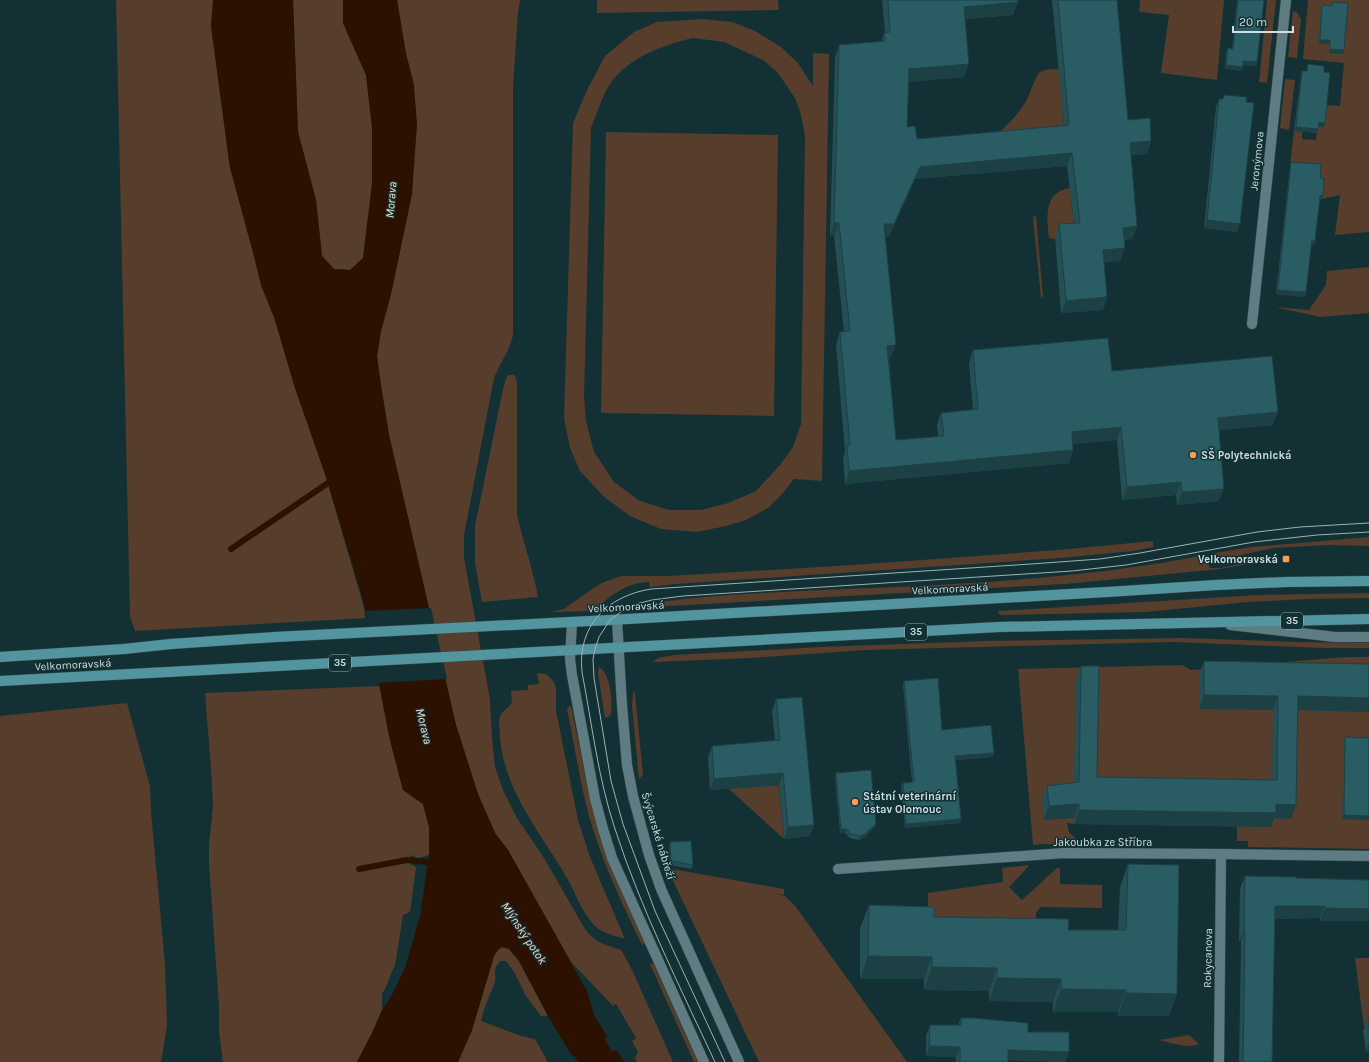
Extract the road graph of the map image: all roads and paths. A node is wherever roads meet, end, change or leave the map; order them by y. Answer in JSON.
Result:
{"nodes":[{"id":1,"x":1286,"y":0,"type":"edge"},
{"id":2,"x":1252,"y":324,"type":"dead end"},
{"id":3,"x":1369,"y":581,"type":"edge"},
{"id":4,"x":1369,"y":619,"type":"edge"},
{"id":5,"x":617,"y":620,"type":"junction"},
{"id":6,"x":572,"y":622,"type":"junction"},
{"id":7,"x":1214,"y":623,"type":"junction"},
{"id":8,"x":1369,"y":637,"type":"edge"},
{"id":9,"x":618,"y":648,"type":"junction"},
{"id":10,"x":570,"y":651,"type":"junction"},
{"id":11,"x":0,"y":657,"type":"edge"},
{"id":12,"x":0,"y":681,"type":"edge"},
{"id":13,"x":1221,"y":854,"type":"junction"},
{"id":14,"x":1369,"y":856,"type":"edge"},
{"id":15,"x":838,"y":869,"type":"dead end"},
{"id":16,"x":704,"y":1062,"type":"edge"},
{"id":17,"x":739,"y":1062,"type":"edge"},
{"id":18,"x":1219,"y":1062,"type":"edge"}],
"edges":[{"from":1,"to":2,"type":"street","name":"Jeronýmova"},
{"from":3,"to":5,"type":"main road","name":"Velkomoravská"},
{"from":4,"to":7,"type":"main road","number":"35"},
{"from":5,"to":6,"type":"main road","name":"Velkomoravská"},
{"from":5,"to":9,"type":"street","name":"Švýcarské nábřeží"},
{"from":6,"to":10,"type":"street"},
{"from":6,"to":11,"type":"main road","name":"Velkomoravská"},
{"from":7,"to":8,"type":"street"},
{"from":7,"to":9,"type":"main road","number":"35"},
{"from":9,"to":10,"type":"main road","number":"35"},
{"from":9,"to":17,"type":"street","name":"Švýcarské nábřeží"},
{"from":10,"to":12,"type":"main road","name":"Velkomoravská","number":"35"},
{"from":10,"to":16,"type":"street"},
{"from":13,"to":14,"type":"street","name":"Jakoubka ze Stříbra"},
{"from":13,"to":15,"type":"street","name":"Jakoubka ze Stříbra"},
{"from":13,"to":18,"type":"street","name":"Rokycanova"}]}
